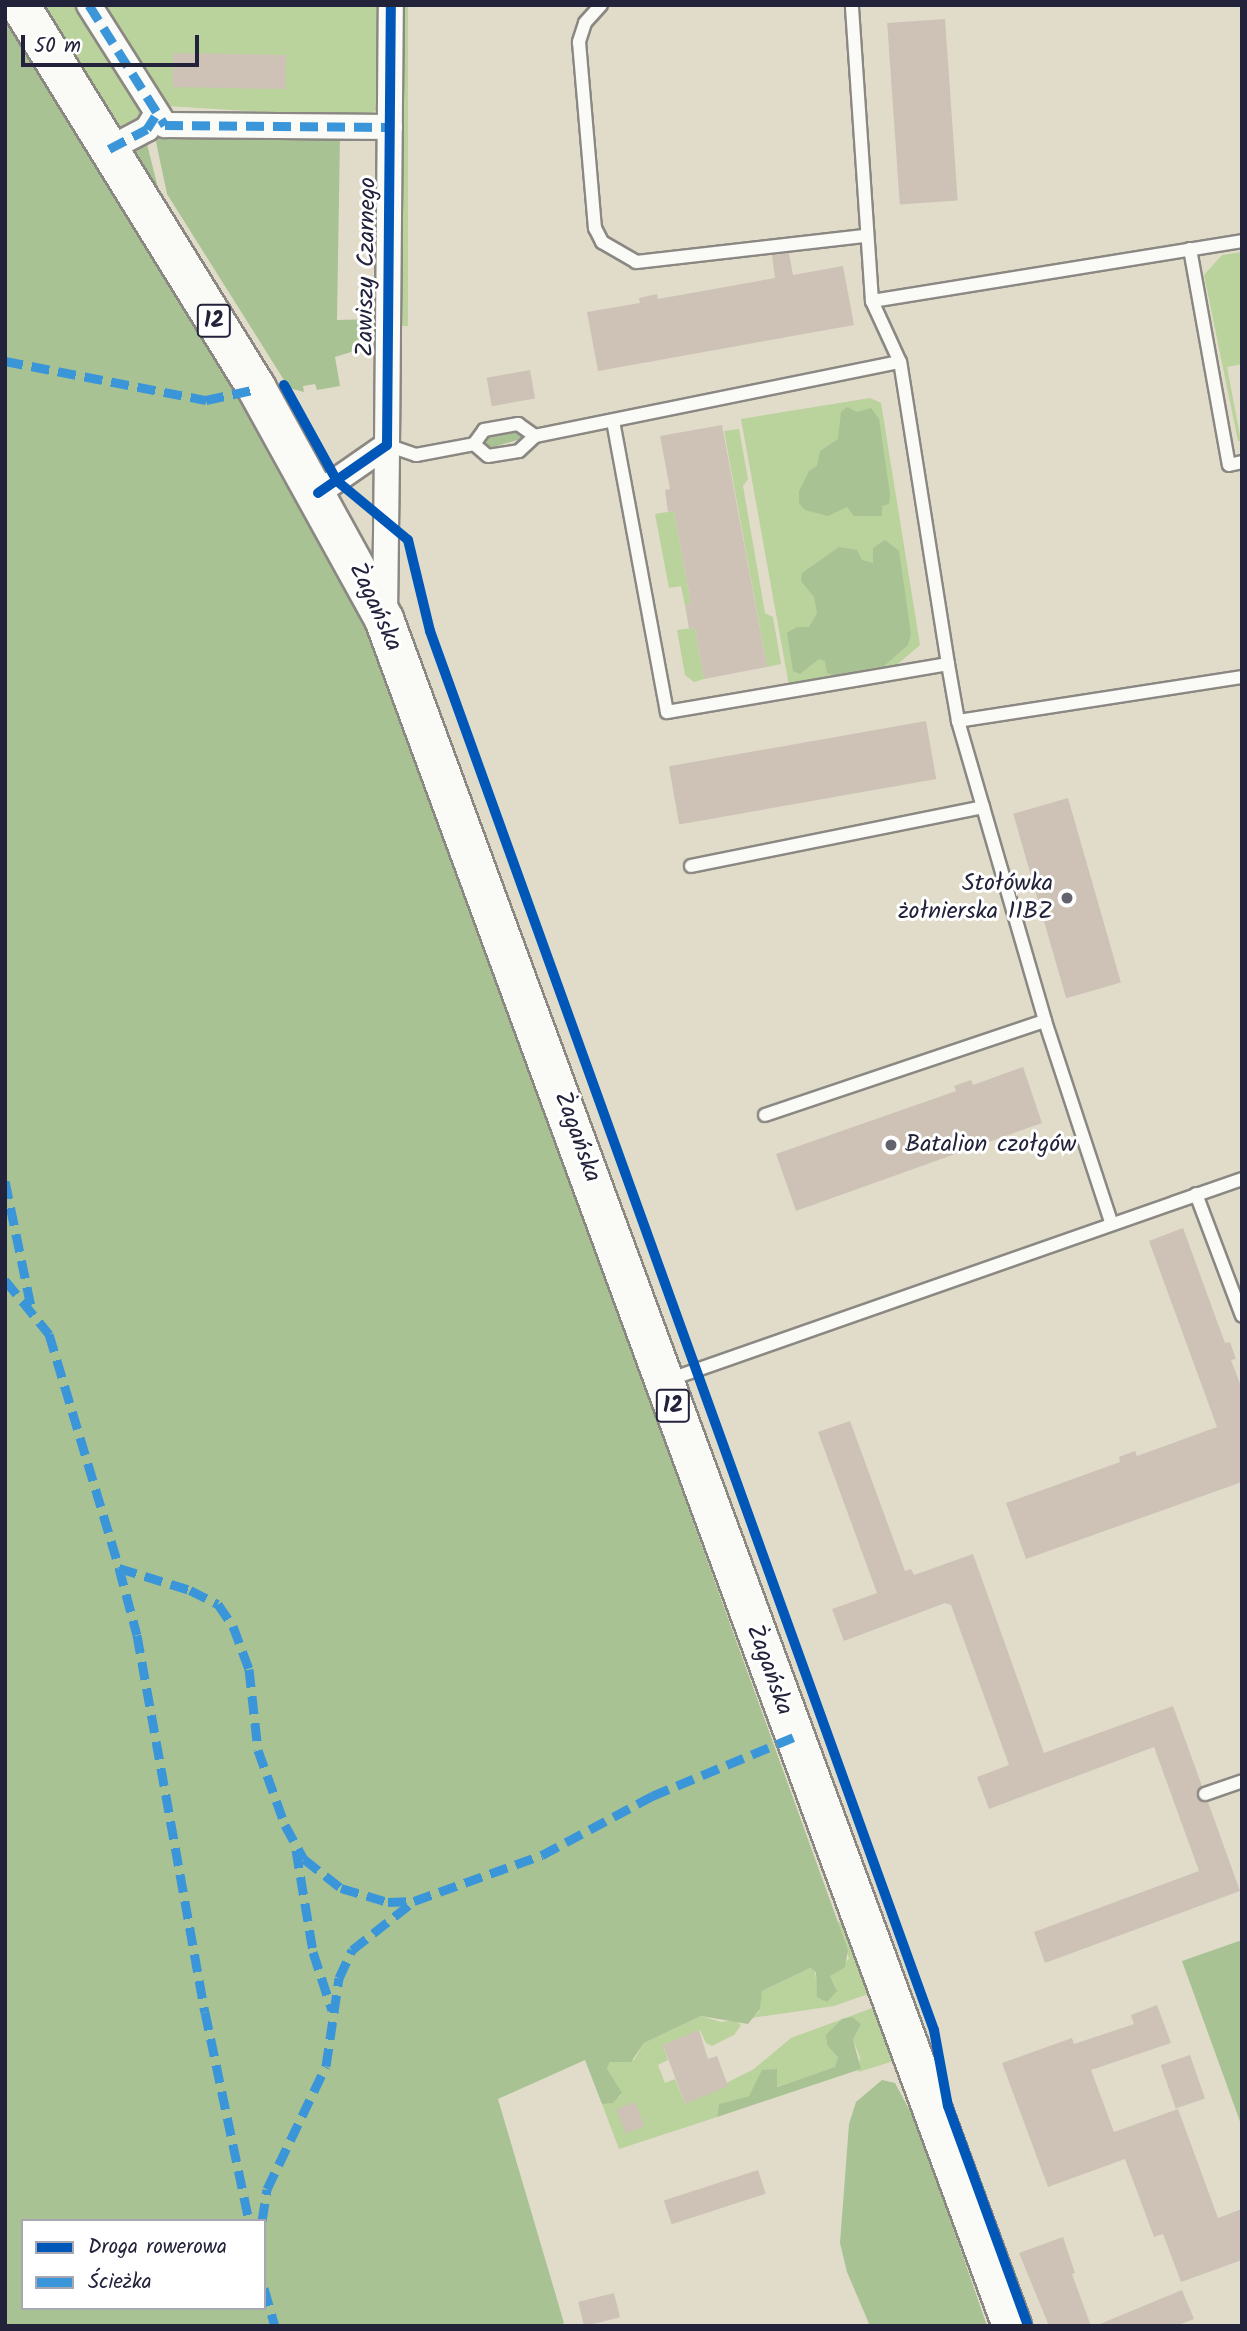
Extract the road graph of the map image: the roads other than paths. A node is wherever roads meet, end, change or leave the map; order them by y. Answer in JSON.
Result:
{"nodes":[{"id":1,"x":20,"y":5,"type":"edge"},
{"id":2,"x":89,"y":5,"type":"edge"},
{"id":3,"x":391,"y":5,"type":"edge"},
{"id":4,"x":601,"y":5,"type":"edge"},
{"id":5,"x":852,"y":5,"type":"edge"},
{"id":6,"x":155,"y":116,"type":"junction"},
{"id":7,"x":390,"y":127,"type":"junction"},
{"id":8,"x":108,"y":149,"type":"junction"},
{"id":9,"x":865,"y":236,"type":"junction"},
{"id":10,"x":1242,"y":241,"type":"edge"},
{"id":11,"x":1190,"y":249,"type":"junction"},
{"id":12,"x":872,"y":301,"type":"junction"},
{"id":13,"x":900,"y":362,"type":"junction"},
{"id":14,"x":614,"y":421,"type":"junction"},
{"id":15,"x":535,"y":436,"type":"junction"},
{"id":16,"x":474,"y":444,"type":"junction"},
{"id":17,"x":387,"y":445,"type":"junction"},
{"id":18,"x":1242,"y":462,"type":"edge"},
{"id":19,"x":318,"y":493,"type":"junction"},
{"id":20,"x":384,"y":619,"type":"junction"},
{"id":21,"x":948,"y":664,"type":"junction"},
{"id":22,"x":1242,"y":677,"type":"edge"},
{"id":23,"x":958,"y":721,"type":"junction"},
{"id":24,"x":983,"y":807,"type":"junction"},
{"id":25,"x":691,"y":866,"type":"dead end"},
{"id":26,"x":1045,"y":1021,"type":"junction"},
{"id":27,"x":765,"y":1115,"type":"dead end"},
{"id":28,"x":1242,"y":1179,"type":"edge"},
{"id":29,"x":1196,"y":1195,"type":"junction"},
{"id":30,"x":1111,"y":1222,"type":"junction"},
{"id":31,"x":1242,"y":1316,"type":"edge"},
{"id":32,"x":665,"y":1382,"type":"junction"},
{"id":33,"x":1242,"y":1781,"type":"edge"},
{"id":34,"x":1205,"y":1794,"type":"dead end"},
{"id":35,"x":1012,"y":2326,"type":"edge"}],
"edges":[{"from":1,"to":8,"type":"main road","name":"Żagańska","number":"12"},
{"from":2,"to":6,"type":"street"},
{"from":3,"to":7,"type":"street","name":"Zawiszy Czarnego"},
{"from":4,"to":9,"type":"lane"},
{"from":5,"to":9,"type":"lane"},
{"from":6,"to":7,"type":"street"},
{"from":6,"to":8,"type":"street"},
{"from":7,"to":17,"type":"street","name":"Zawiszy Czarnego"},
{"from":8,"to":19,"type":"main road","name":"Żagańska","number":"12"},
{"from":9,"to":12,"type":"lane"},
{"from":10,"to":11,"type":"lane"},
{"from":11,"to":12,"type":"lane"},
{"from":11,"to":18,"type":"lane"},
{"from":12,"to":13,"type":"lane"},
{"from":13,"to":14,"type":"lane"},
{"from":13,"to":21,"type":"lane"},
{"from":14,"to":15,"type":"lane"},
{"from":14,"to":21,"type":"lane"},
{"from":15,"to":16,"type":"lane"},
{"from":15,"to":16,"type":"lane"},
{"from":16,"to":17,"type":"lane"},
{"from":17,"to":19,"type":"street"},
{"from":17,"to":20,"type":"street","name":"Zawiszy Czarnego"},
{"from":19,"to":20,"type":"main road","name":"Żagańska","number":"12"},
{"from":20,"to":32,"type":"main road","name":"Żagańska","number":"12"},
{"from":21,"to":23,"type":"lane"},
{"from":22,"to":23,"type":"lane"},
{"from":23,"to":24,"type":"lane"},
{"from":24,"to":25,"type":"lane"},
{"from":24,"to":26,"type":"lane"},
{"from":26,"to":27,"type":"lane"},
{"from":26,"to":30,"type":"lane"},
{"from":28,"to":29,"type":"lane"},
{"from":29,"to":30,"type":"lane"},
{"from":29,"to":31,"type":"lane"},
{"from":30,"to":32,"type":"lane"},
{"from":32,"to":35,"type":"main road","name":"Żagańska","number":"12"},
{"from":33,"to":34,"type":"lane"}]}
